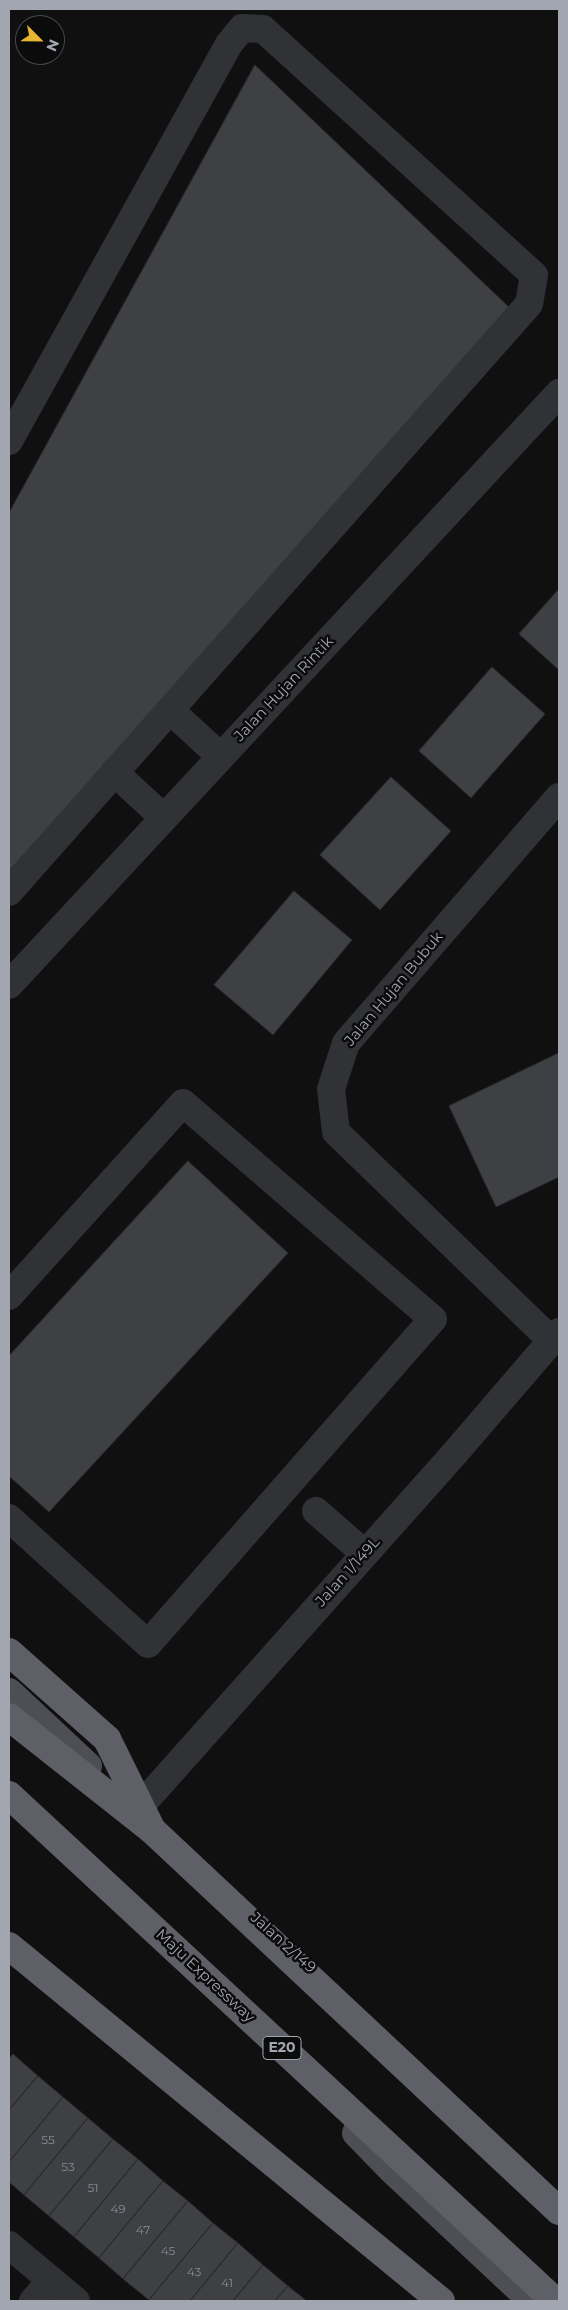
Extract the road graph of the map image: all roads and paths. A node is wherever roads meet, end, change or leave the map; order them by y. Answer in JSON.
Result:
{"nodes":[{"id":1,"x":559,"y":393,"type":"edge"},
{"id":2,"x":9,"y":441,"type":"edge"},
{"id":3,"x":170,"y":710,"type":"junction"},
{"id":4,"x":221,"y":757,"type":"junction"},
{"id":5,"x":114,"y":772,"type":"junction"},
{"id":6,"x":559,"y":797,"type":"edge"},
{"id":7,"x":164,"y":818,"type":"junction"},
{"id":8,"x":9,"y":892,"type":"edge"},
{"id":9,"x":9,"y":985,"type":"edge"},
{"id":10,"x":9,"y":1296,"type":"edge"},
{"id":11,"x":555,"y":1336,"type":"edge"},
{"id":12,"x":316,"y":1511,"type":"dead end"},
{"id":13,"x":9,"y":1518,"type":"edge"},
{"id":14,"x":364,"y":1553,"type":"junction"},
{"id":15,"x":9,"y":1652,"type":"edge"},
{"id":16,"x":9,"y":1692,"type":"edge"},
{"id":17,"x":9,"y":1717,"type":"edge"},
{"id":18,"x":9,"y":1789,"type":"edge"},
{"id":19,"x":9,"y":1795,"type":"edge"},
{"id":20,"x":144,"y":1821,"type":"junction"},
{"id":21,"x":9,"y":1946,"type":"edge"},
{"id":22,"x":559,"y":2193,"type":"edge"},
{"id":23,"x":559,"y":2211,"type":"edge"},
{"id":24,"x":9,"y":2245,"type":"edge"},
{"id":25,"x":51,"y":2280,"type":"junction"},
{"id":26,"x":33,"y":2301,"type":"edge"},
{"id":27,"x":76,"y":2301,"type":"edge"},
{"id":28,"x":441,"y":2301,"type":"edge"},
{"id":29,"x":532,"y":2301,"type":"edge"},
{"id":30,"x":555,"y":2301,"type":"edge"}],
"edges":[{"from":1,"to":4,"type":"street","name":"Jalan Hujan Rintik"},
{"from":2,"to":3,"type":"street"},
{"from":3,"to":4,"type":"street"},
{"from":3,"to":5,"type":"street"},
{"from":4,"to":7,"type":"street","name":"Jalan Hujan Rintik"},
{"from":5,"to":7,"type":"street"},
{"from":5,"to":8,"type":"street"},
{"from":6,"to":11,"type":"street","name":"Jalan Hujan Bubuk"},
{"from":7,"to":9,"type":"street","name":"Jalan Hujan Rintik"},
{"from":10,"to":13,"type":"street"},
{"from":11,"to":14,"type":"street","name":"Jalan 1/149L"},
{"from":12,"to":14,"type":"street"},
{"from":14,"to":20,"type":"street","name":"Jalan 1/149L"},
{"from":15,"to":20,"type":"highway","bridge":true},
{"from":16,"to":20,"type":"main road","name":"Jalan 2/149"},
{"from":17,"to":20,"type":"highway"},
{"from":18,"to":29,"type":"main road"},
{"from":19,"to":30,"type":"highway","name":"Maju Expressway","number":"E20","bridge":true},
{"from":20,"to":22,"type":"main road","name":"Jalan 2/149"},
{"from":20,"to":23,"type":"highway"},
{"from":21,"to":28,"type":"highway"},
{"from":24,"to":25,"type":"street"},
{"from":25,"to":26,"type":"street"},
{"from":25,"to":27,"type":"street"}]}
